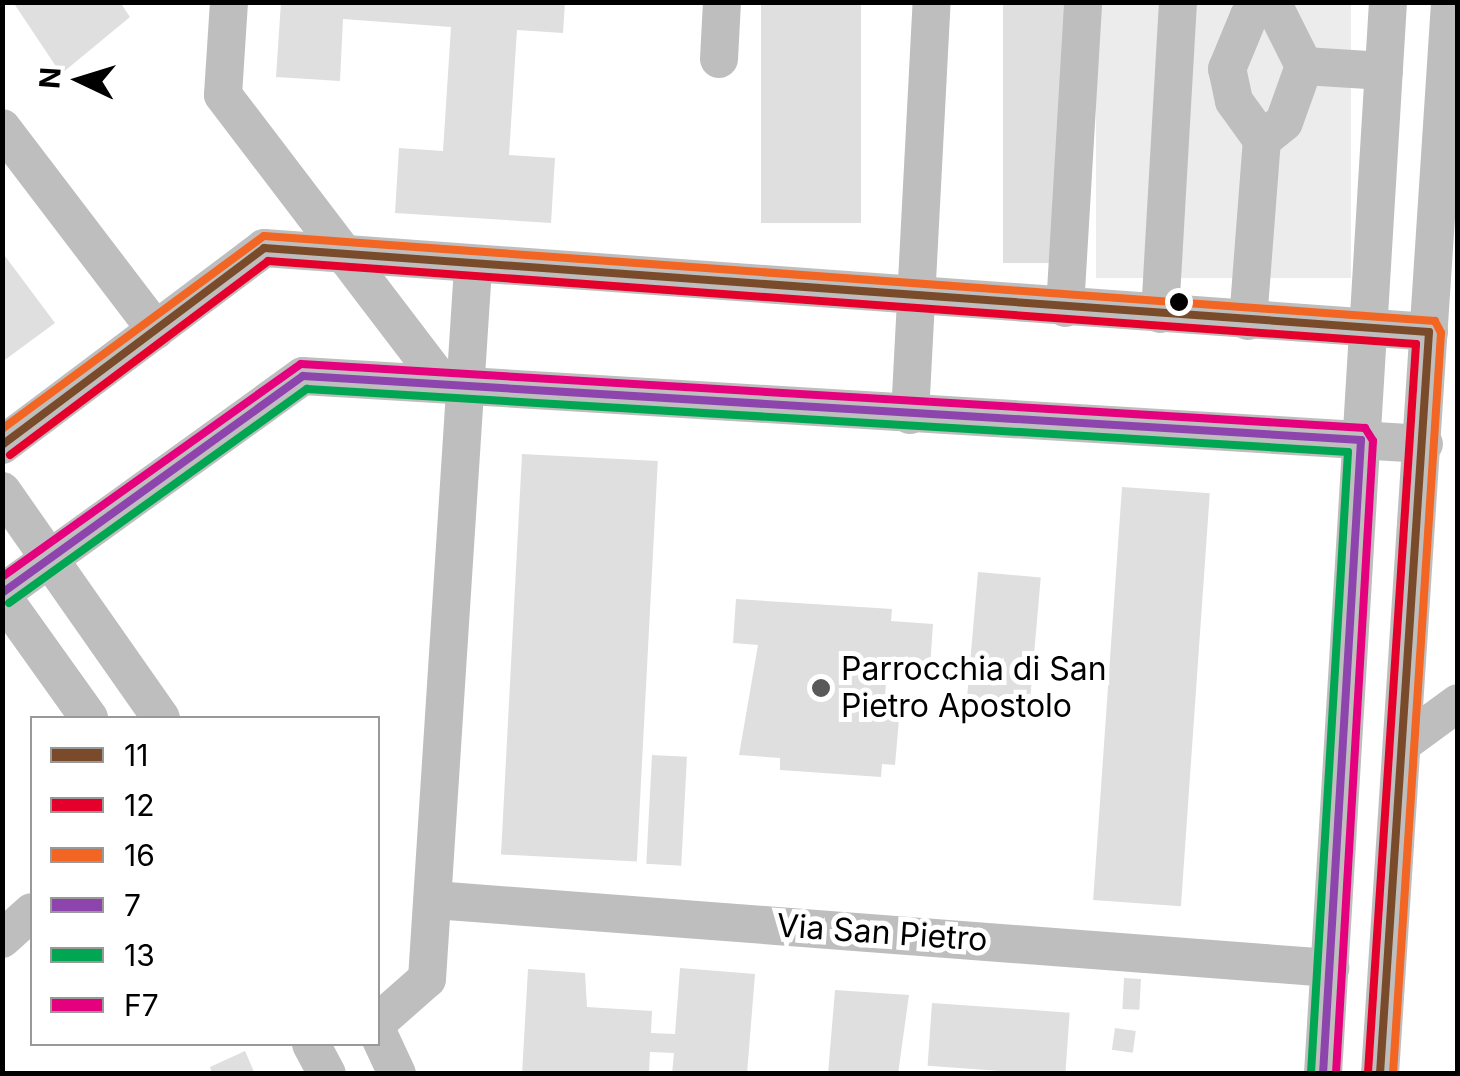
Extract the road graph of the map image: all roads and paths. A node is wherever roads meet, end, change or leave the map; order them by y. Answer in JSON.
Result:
{"nodes":[{"id":1,"x":230,"y":2,"type":"edge"},
{"id":2,"x":722,"y":2,"type":"edge"},
{"id":3,"x":932,"y":2,"type":"edge"},
{"id":4,"x":1084,"y":2,"type":"edge"},
{"id":5,"x":1178,"y":2,"type":"edge"},
{"id":6,"x":1269,"y":2,"type":"edge"},
{"id":7,"x":1388,"y":2,"type":"edge"},
{"id":8,"x":1450,"y":2,"type":"edge"},
{"id":9,"x":719,"y":58,"type":"dead end"},
{"id":10,"x":1304,"y":66,"type":"junction"},
{"id":11,"x":1175,"y":68,"type":"junction"},
{"id":12,"x":1227,"y":69,"type":"junction"},
{"id":13,"x":1384,"y":71,"type":"junction"},
{"id":14,"x":2,"y":128,"type":"edge"},
{"id":15,"x":1262,"y":140,"type":"junction"},
{"id":16,"x":338,"y":256,"type":"junction"},
{"id":17,"x":473,"y":267,"type":"junction"},
{"id":18,"x":916,"y":298,"type":"junction"},
{"id":19,"x":1065,"y":308,"type":"junction"},
{"id":20,"x":1160,"y":314,"type":"junction"},
{"id":21,"x":1248,"y":320,"type":"junction"},
{"id":22,"x":1368,"y":329,"type":"junction"},
{"id":23,"x":156,"y":330,"type":"junction"},
{"id":24,"x":1429,"y":332,"type":"junction"},
{"id":25,"x":452,"y":382,"type":"junction"},
{"id":26,"x":910,"y":415,"type":"junction"},
{"id":27,"x":1361,"y":440,"type":"junction"},
{"id":28,"x":1424,"y":444,"type":"junction"},
{"id":29,"x":2,"y":446,"type":"edge"},
{"id":30,"x":2,"y":490,"type":"edge"},
{"id":31,"x":50,"y":558,"type":"junction"},
{"id":32,"x":2,"y":594,"type":"edge"},
{"id":33,"x":1458,"y":704,"type":"edge"},
{"id":34,"x":88,"y":716,"type":"edge"},
{"id":35,"x":160,"y":716,"type":"edge"},
{"id":36,"x":1402,"y":744,"type":"junction"},
{"id":37,"x":434,"y":900,"type":"junction"},
{"id":38,"x":30,"y":914,"type":"edge"},
{"id":39,"x":2,"y":938,"type":"edge"},
{"id":40,"x":1330,"y":968,"type":"junction"},
{"id":41,"x":380,"y":1020,"type":"edge"},
{"id":42,"x":380,"y":1038,"type":"edge"},
{"id":43,"x":312,"y":1046,"type":"edge"},
{"id":44,"x":327,"y":1074,"type":"edge"},
{"id":45,"x":397,"y":1074,"type":"edge"},
{"id":46,"x":1323,"y":1074,"type":"edge"},
{"id":47,"x":1380,"y":1074,"type":"edge"}],
"edges":[{"from":1,"to":16,"type":"street"},
{"from":2,"to":9,"type":"street"},
{"from":3,"to":18,"type":"street"},
{"from":4,"to":19,"type":"street"},
{"from":5,"to":11,"type":"street"},
{"from":6,"to":10,"type":"street"},
{"from":6,"to":12,"type":"street"},
{"from":7,"to":13,"type":"street"},
{"from":8,"to":24,"type":"street"},
{"from":10,"to":13,"type":"street"},
{"from":10,"to":15,"type":"street"},
{"from":11,"to":12,"type":"street"},
{"from":11,"to":20,"type":"street"},
{"from":12,"to":15,"type":"street"},
{"from":13,"to":22,"type":"street"},
{"from":14,"to":23,"type":"street"},
{"from":15,"to":21,"type":"street"},
{"from":16,"to":17,"type":"street"},
{"from":16,"to":23,"type":"street"},
{"from":16,"to":25,"type":"street"},
{"from":17,"to":18,"type":"street"},
{"from":17,"to":25,"type":"street"},
{"from":18,"to":19,"type":"street"},
{"from":18,"to":26,"type":"street"},
{"from":19,"to":20,"type":"street"},
{"from":20,"to":21,"type":"street"},
{"from":21,"to":22,"type":"street"},
{"from":22,"to":24,"type":"street"},
{"from":22,"to":27,"type":"street"},
{"from":23,"to":29,"type":"street"},
{"from":24,"to":28,"type":"street"},
{"from":25,"to":26,"type":"street"},
{"from":25,"to":31,"type":"street"},
{"from":25,"to":37,"type":"street"},
{"from":26,"to":27,"type":"street"},
{"from":27,"to":28,"type":"street"},
{"from":27,"to":40,"type":"street"},
{"from":28,"to":36,"type":"street"},
{"from":30,"to":31,"type":"street"},
{"from":31,"to":32,"type":"street"},
{"from":31,"to":35,"type":"street"},
{"from":32,"to":34,"type":"street"},
{"from":33,"to":36,"type":"street"},
{"from":36,"to":47,"type":"street"},
{"from":37,"to":40,"type":"street","name":"Via San Pietro"},
{"from":37,"to":41,"type":"street"},
{"from":38,"to":39,"type":"street"},
{"from":40,"to":46,"type":"street"},
{"from":42,"to":45,"type":"street"},
{"from":43,"to":44,"type":"street"}]}
